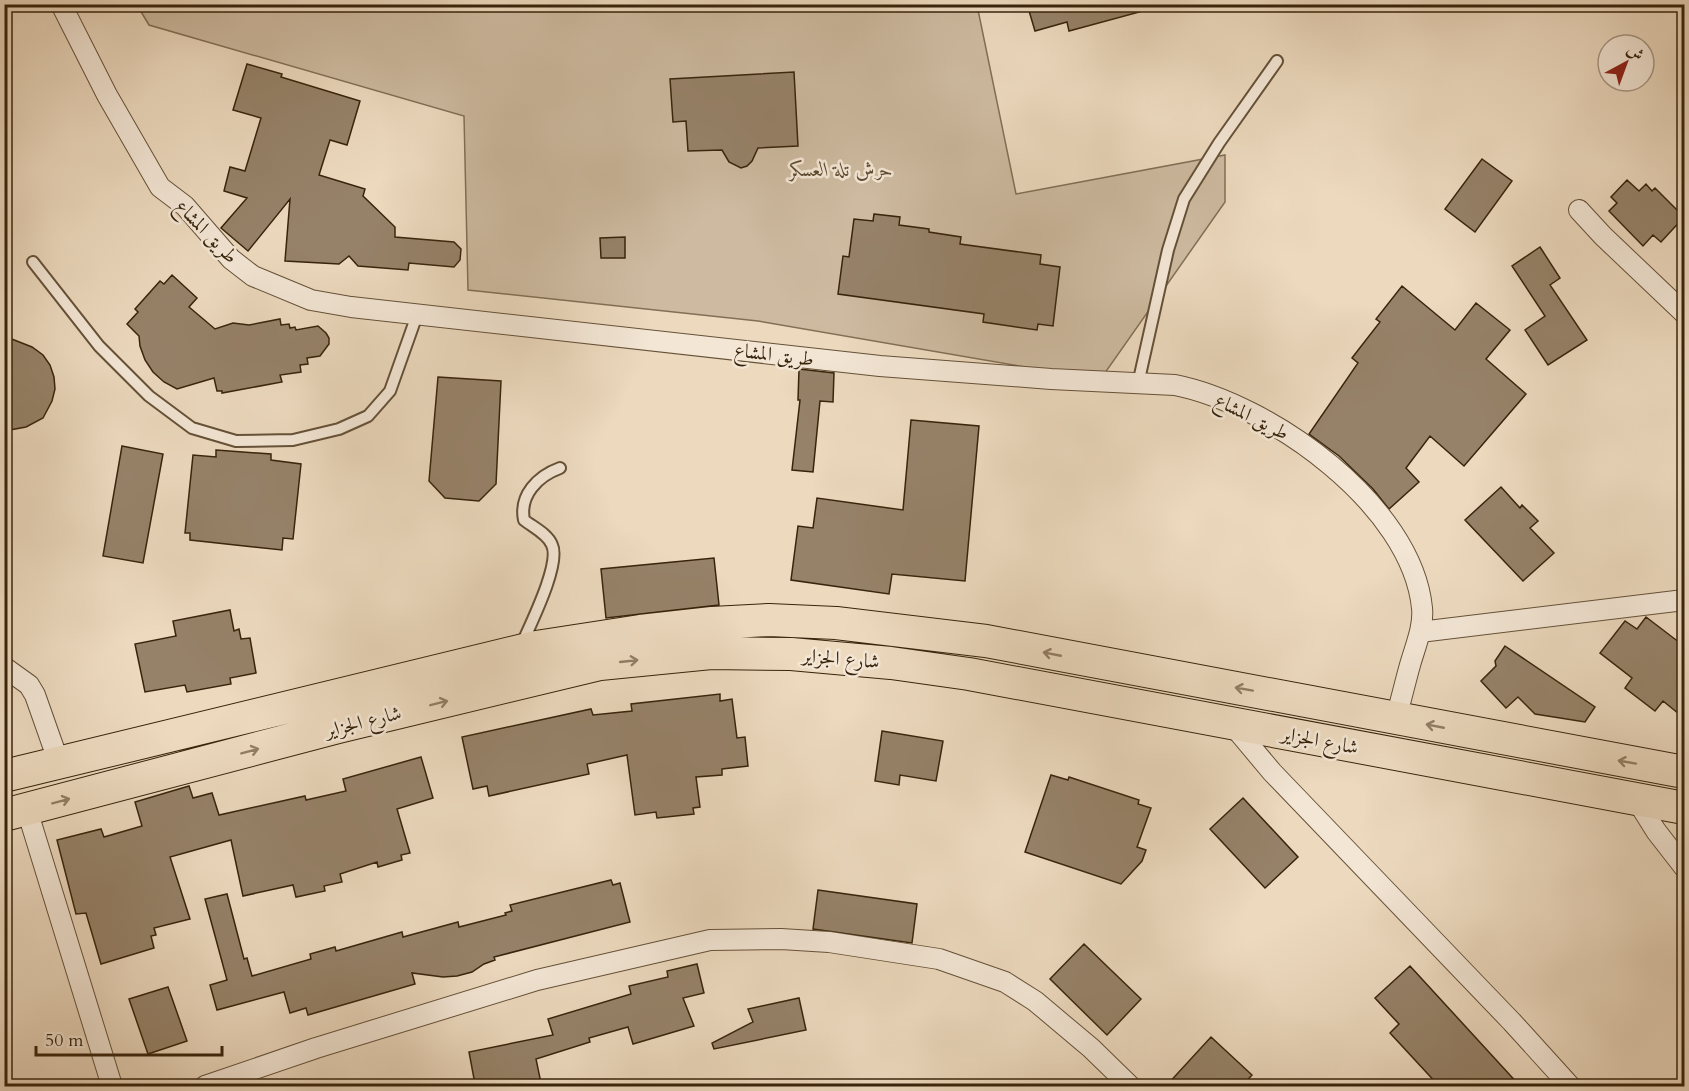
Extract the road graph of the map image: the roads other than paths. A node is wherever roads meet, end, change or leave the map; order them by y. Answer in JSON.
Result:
{"nodes":[{"id":1,"x":61,"y":4,"type":"edge"},
{"id":2,"x":1277,"y":61,"type":"dead end"},
{"id":3,"x":1580,"y":210,"type":"dead end"},
{"id":4,"x":33,"y":262,"type":"dead end"},
{"id":5,"x":1684,"y":313,"type":"edge"},
{"id":6,"x":417,"y":315,"type":"junction"},
{"id":7,"x":1138,"y":384,"type":"junction"},
{"id":8,"x":560,"y":468,"type":"dead end"},
{"id":9,"x":1684,"y":600,"type":"edge"},
{"id":10,"x":1420,"y":632,"type":"junction"},
{"id":11,"x":519,"y":651,"type":"junction"},
{"id":12,"x":4,"y":667,"type":"edge"},
{"id":13,"x":1396,"y":718,"type":"junction"},
{"id":14,"x":1231,"y":723,"type":"junction"},
{"id":15,"x":59,"y":763,"type":"junction"},
{"id":16,"x":1684,"y":772,"type":"edge"},
{"id":17,"x":4,"y":776,"type":"edge"},
{"id":18,"x":1636,"y":799,"type":"junction"},
{"id":19,"x":1684,"y":808,"type":"edge"},
{"id":20,"x":16,"y":812,"type":"edge"},
{"id":21,"x":1684,"y":867,"type":"edge"},
{"id":22,"x":112,"y":1086,"type":"edge"},
{"id":23,"x":205,"y":1086,"type":"edge"},
{"id":24,"x":1130,"y":1086,"type":"edge"},
{"id":25,"x":1570,"y":1086,"type":"edge"}],
"edges":[{"from":1,"to":6,"type":"street","name":"طريق المشاع"},
{"from":2,"to":7,"type":"lane"},
{"from":3,"to":5,"type":"street"},
{"from":4,"to":6,"type":"lane"},
{"from":6,"to":7,"type":"street","name":"طريق المشاع"},
{"from":7,"to":10,"type":"street","name":"طريق المشاع"},
{"from":8,"to":11,"type":"lane"},
{"from":9,"to":10,"type":"street"},
{"from":10,"to":13,"type":"street","name":"طريق المشاع"},
{"from":13,"to":11,"type":"main road","name":"شارع الجزاير","one_way":true},
{"from":11,"to":15,"type":"main road","name":"شارع الجزاير"},
{"from":12,"to":15,"type":"street"},
{"from":16,"to":13,"type":"main road","name":"شارع الجزاير","one_way":true},
{"from":14,"to":18,"type":"main road","name":"شارع الجزاير"},
{"from":20,"to":14,"type":"main road","name":"شارع الجزاير","one_way":true},
{"from":14,"to":25,"type":"street"},
{"from":15,"to":17,"type":"main road","name":"شارع الجزاير"},
{"from":18,"to":19,"type":"main road","name":"شارع الجزاير"},
{"from":18,"to":21,"type":"street"},
{"from":20,"to":22,"type":"street"},
{"from":23,"to":24,"type":"street"}]}
